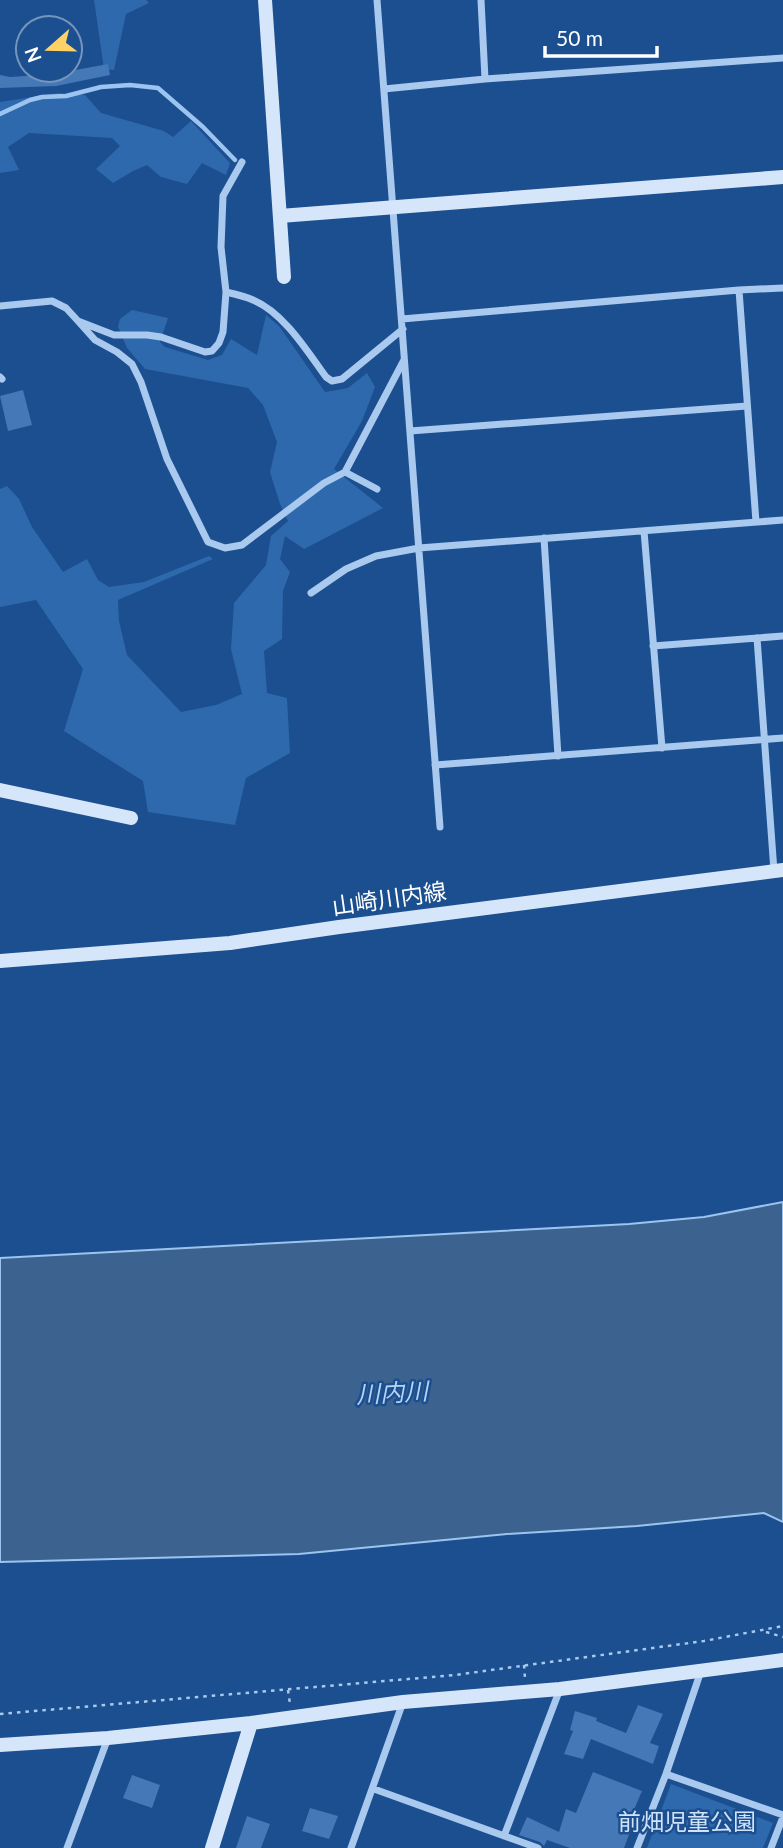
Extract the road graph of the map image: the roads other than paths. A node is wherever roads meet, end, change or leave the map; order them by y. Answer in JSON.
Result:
{"nodes":[{"id":1,"x":265,"y":0,"type":"edge"},
{"id":2,"x":377,"y":0,"type":"edge"},
{"id":3,"x":481,"y":0,"type":"edge"},
{"id":4,"x":783,"y":58,"type":"edge"},
{"id":5,"x":485,"y":79,"type":"junction"},
{"id":6,"x":384,"y":89,"type":"junction"},
{"id":7,"x":242,"y":162,"type":"dead end"},
{"id":8,"x":783,"y":177,"type":"edge"},
{"id":9,"x":393,"y":207,"type":"junction"},
{"id":10,"x":280,"y":216,"type":"junction"},
{"id":11,"x":284,"y":277,"type":"dead end"},
{"id":12,"x":783,"y":288,"type":"edge"},
{"id":13,"x":738,"y":290,"type":"junction"},
{"id":14,"x":226,"y":292,"type":"junction"},
{"id":15,"x":0,"y":306,"type":"edge"},
{"id":16,"x":402,"y":319,"type":"junction"},
{"id":17,"x":78,"y":321,"type":"junction"},
{"id":18,"x":402,"y":329,"type":"junction"},
{"id":19,"x":405,"y":359,"type":"junction"},
{"id":20,"x":747,"y":406,"type":"junction"},
{"id":21,"x":410,"y":431,"type":"junction"},
{"id":22,"x":345,"y":472,"type":"junction"},
{"id":23,"x":377,"y":489,"type":"dead end"},
{"id":24,"x":783,"y":520,"type":"edge"},
{"id":25,"x":756,"y":522,"type":"junction"},
{"id":26,"x":644,"y":530,"type":"junction"},
{"id":27,"x":544,"y":538,"type":"junction"},
{"id":28,"x":419,"y":548,"type":"junction"},
{"id":29,"x":311,"y":593,"type":"dead end"},
{"id":30,"x":783,"y":636,"type":"edge"},
{"id":31,"x":757,"y":638,"type":"junction"},
{"id":32,"x":653,"y":646,"type":"junction"},
{"id":33,"x":783,"y":738,"type":"edge"},
{"id":34,"x":764,"y":740,"type":"junction"},
{"id":35,"x":662,"y":748,"type":"junction"},
{"id":36,"x":558,"y":756,"type":"junction"},
{"id":37,"x":435,"y":765,"type":"junction"},
{"id":38,"x":0,"y":790,"type":"edge"},
{"id":39,"x":131,"y":818,"type":"dead end"},
{"id":40,"x":440,"y":827,"type":"dead end"},
{"id":41,"x":779,"y":870,"type":"edge"},
{"id":42,"x":0,"y":961,"type":"edge"},
{"id":43,"x":783,"y":1660,"type":"edge"},
{"id":44,"x":701,"y":1670,"type":"junction"},
{"id":45,"x":560,"y":1689,"type":"junction"},
{"id":46,"x":403,"y":1702,"type":"junction"},
{"id":47,"x":251,"y":1723,"type":"junction"},
{"id":48,"x":108,"y":1738,"type":"junction"},
{"id":49,"x":0,"y":1745,"type":"edge"},
{"id":50,"x":666,"y":1774,"type":"junction"},
{"id":51,"x":374,"y":1789,"type":"junction"},
{"id":52,"x":783,"y":1816,"type":"edge"},
{"id":53,"x":504,"y":1836,"type":"junction"},
{"id":54,"x":67,"y":1848,"type":"edge"},
{"id":55,"x":212,"y":1848,"type":"edge"},
{"id":56,"x":351,"y":1848,"type":"edge"},
{"id":57,"x":538,"y":1848,"type":"edge"},
{"id":58,"x":637,"y":1848,"type":"edge"},
{"id":59,"x":771,"y":1848,"type":"edge"}],
"edges":[{"from":1,"to":10,"type":"street"},
{"from":2,"to":6,"type":"street"},
{"from":3,"to":5,"type":"street"},
{"from":4,"to":5,"type":"street"},
{"from":5,"to":6,"type":"street"},
{"from":6,"to":9,"type":"street"},
{"from":7,"to":14,"type":"street"},
{"from":8,"to":9,"type":"street"},
{"from":9,"to":10,"type":"street"},
{"from":9,"to":16,"type":"street"},
{"from":10,"to":11,"type":"street"},
{"from":12,"to":13,"type":"street"},
{"from":13,"to":16,"type":"street"},
{"from":13,"to":20,"type":"street"},
{"from":14,"to":17,"type":"street"},
{"from":14,"to":18,"type":"street"},
{"from":15,"to":17,"type":"street"},
{"from":16,"to":18,"type":"street"},
{"from":17,"to":22,"type":"street"},
{"from":18,"to":19,"type":"street"},
{"from":19,"to":21,"type":"street"},
{"from":19,"to":22,"type":"street"},
{"from":20,"to":21,"type":"street"},
{"from":20,"to":25,"type":"street"},
{"from":21,"to":28,"type":"street"},
{"from":22,"to":23,"type":"street"},
{"from":24,"to":25,"type":"street"},
{"from":25,"to":26,"type":"street"},
{"from":26,"to":27,"type":"street"},
{"from":26,"to":32,"type":"street"},
{"from":27,"to":28,"type":"street"},
{"from":27,"to":36,"type":"street"},
{"from":28,"to":29,"type":"street"},
{"from":28,"to":37,"type":"street"},
{"from":30,"to":31,"type":"street"},
{"from":31,"to":32,"type":"street"},
{"from":31,"to":34,"type":"street"},
{"from":32,"to":35,"type":"street"},
{"from":33,"to":34,"type":"street"},
{"from":34,"to":35,"type":"street"},
{"from":34,"to":41,"type":"street"},
{"from":35,"to":36,"type":"street"},
{"from":36,"to":37,"type":"street"},
{"from":37,"to":40,"type":"street"},
{"from":38,"to":39,"type":"street"},
{"from":41,"to":42,"type":"street","name":"山崎川内線"},
{"from":43,"to":44,"type":"street"},
{"from":44,"to":45,"type":"street"},
{"from":44,"to":50,"type":"street"},
{"from":45,"to":46,"type":"street"},
{"from":45,"to":53,"type":"street"},
{"from":46,"to":47,"type":"street"},
{"from":46,"to":51,"type":"street"},
{"from":47,"to":48,"type":"street"},
{"from":47,"to":55,"type":"street"},
{"from":48,"to":49,"type":"street"},
{"from":48,"to":54,"type":"street"},
{"from":50,"to":52,"type":"street"},
{"from":50,"to":58,"type":"street"},
{"from":51,"to":53,"type":"street"},
{"from":51,"to":56,"type":"street"},
{"from":52,"to":59,"type":"street"},
{"from":53,"to":57,"type":"street"}]}
